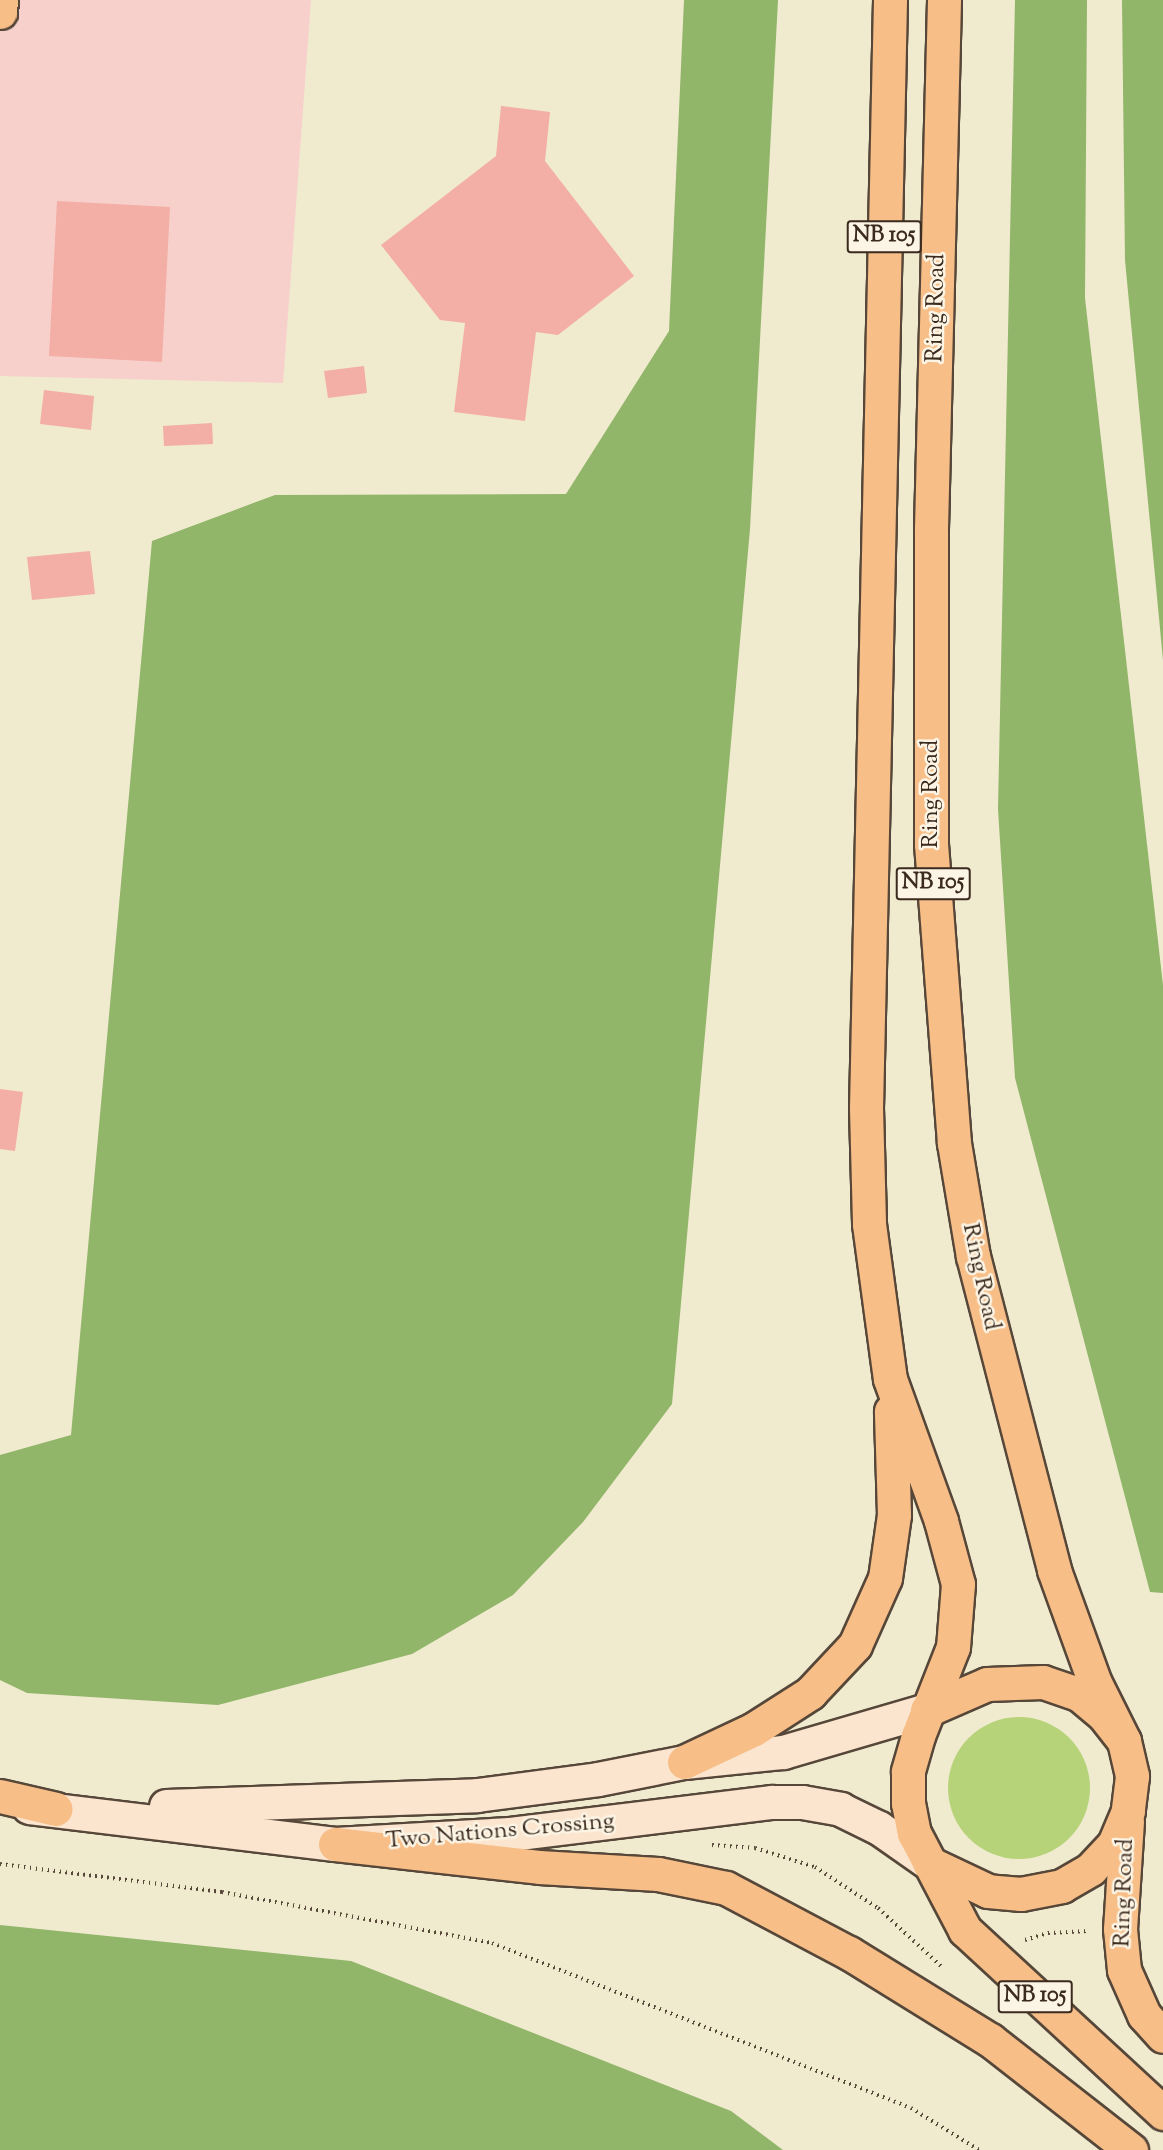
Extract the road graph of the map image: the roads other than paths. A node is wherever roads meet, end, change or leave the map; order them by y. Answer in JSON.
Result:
{"nodes":[{"id":1,"x":1,"y":0,"type":"edge"},
{"id":2,"x":890,"y":0,"type":"edge"},
{"id":3,"x":944,"y":0,"type":"edge"},
{"id":4,"x":0,"y":12,"type":"edge"},
{"id":5,"x":890,"y":1379,"type":"junction"},
{"id":6,"x":927,"y":1710,"type":"junction"},
{"id":7,"x":1124,"y":1742,"type":"junction"},
{"id":8,"x":684,"y":1762,"type":"junction"},
{"id":9,"x":0,"y":1796,"type":"edge"},
{"id":10,"x":0,"y":1805,"type":"edge"},
{"id":11,"x":56,"y":1809,"type":"junction"},
{"id":12,"x":1128,"y":1811,"type":"junction"},
{"id":13,"x":0,"y":1820,"type":"edge"},
{"id":14,"x":335,"y":1844,"type":"junction"},
{"id":15,"x":929,"y":1863,"type":"junction"},
{"id":16,"x":1163,"y":2036,"type":"edge"},
{"id":17,"x":1163,"y":2113,"type":"edge"},
{"id":18,"x":1131,"y":2150,"type":"edge"}],
"edges":[{"from":1,"to":4,"type":"main road"},
{"from":2,"to":5,"type":"main road","number":"NB 105"},
{"from":3,"to":7,"type":"main road","name":"Ring Road","number":"NB 105"},
{"from":5,"to":6,"type":"main road","number":"NB 105"},
{"from":5,"to":8,"type":"main road"},
{"from":6,"to":7,"type":"main road"},
{"from":6,"to":8,"type":"main road","name":"Two Nations Crossing"},
{"from":6,"to":15,"type":"main road"},
{"from":7,"to":12,"type":"main road"},
{"from":8,"to":11,"type":"main road","name":"Two Nations Crossing"},
{"from":9,"to":11,"type":"main road"},
{"from":10,"to":11,"type":"main road","name":"Two Nations Crossing"},
{"from":11,"to":13,"type":"main road"},
{"from":11,"to":14,"type":"main road","name":"Two Nations Crossing"},
{"from":12,"to":15,"type":"main road"},
{"from":12,"to":16,"type":"main road","name":"Ring Road"},
{"from":14,"to":15,"type":"main road","name":"Two Nations Crossing"},
{"from":14,"to":18,"type":"main road"},
{"from":15,"to":17,"type":"main road","number":"NB 105"}]}
